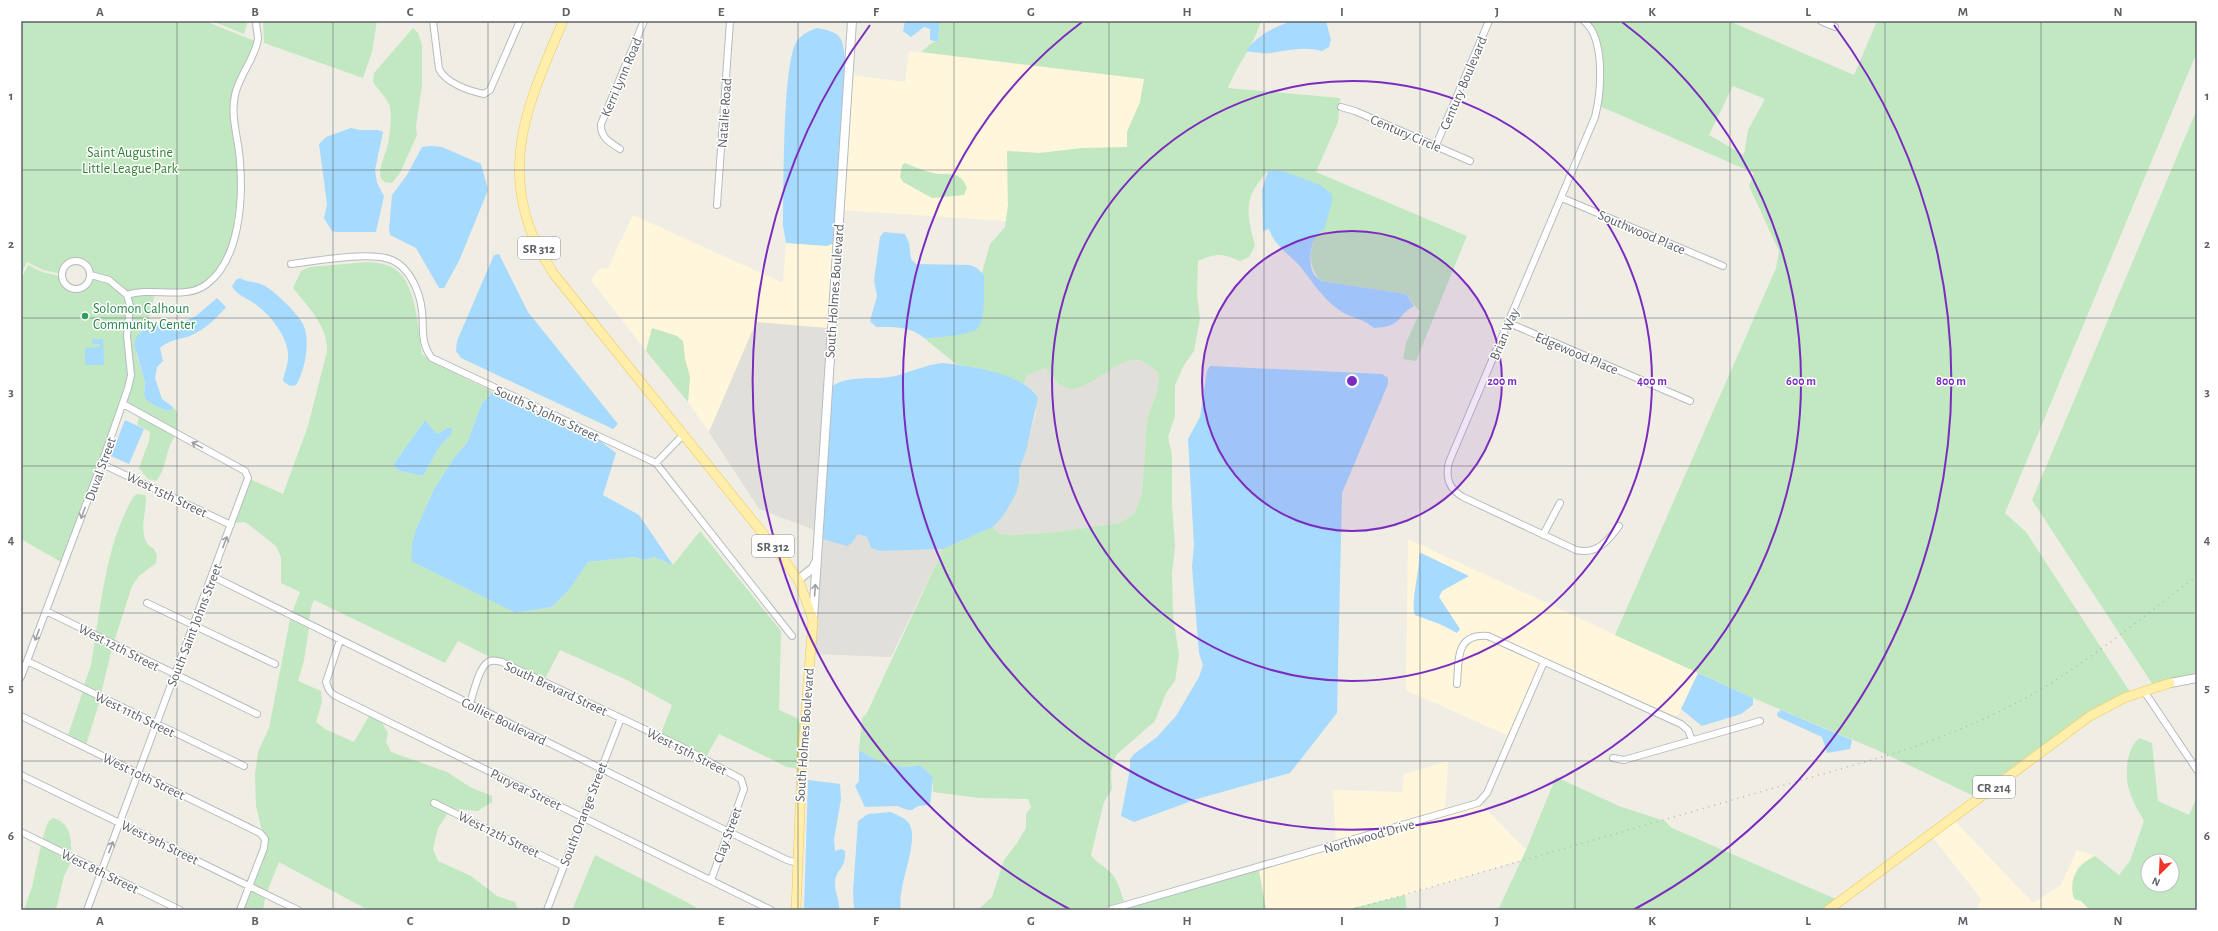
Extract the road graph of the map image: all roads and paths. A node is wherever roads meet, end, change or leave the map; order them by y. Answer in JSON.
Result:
{"nodes":[{"id":1,"x":256,"y":21,"type":"edge"},
{"id":2,"x":433,"y":21,"type":"edge"},
{"id":3,"x":520,"y":21,"type":"edge"},
{"id":4,"x":563,"y":21,"type":"edge"},
{"id":5,"x":644,"y":21,"type":"edge"},
{"id":6,"x":730,"y":21,"type":"edge"},
{"id":7,"x":848,"y":21,"type":"edge"},
{"id":8,"x":852,"y":21,"type":"edge"},
{"id":9,"x":1584,"y":21,"type":"edge"},
{"id":10,"x":1821,"y":21,"type":"edge"},
{"id":11,"x":1486,"y":22,"type":"edge"},
{"id":12,"x":1835,"y":27,"type":"dead end"},
{"id":13,"x":1341,"y":108,"type":"dead end"},
{"id":14,"x":1436,"y":145,"type":"junction"},
{"id":15,"x":620,"y":149,"type":"dead end"},
{"id":16,"x":1470,"y":161,"type":"dead end"},
{"id":17,"x":1562,"y":198,"type":"junction"},
{"id":18,"x":717,"y":205,"type":"dead end"},
{"id":19,"x":291,"y":264,"type":"dead end"},
{"id":20,"x":1723,"y":266,"type":"dead end"},
{"id":21,"x":90,"y":275,"type":"junction"},
{"id":22,"x":127,"y":295,"type":"junction"},
{"id":23,"x":1509,"y":323,"type":"junction"},
{"id":24,"x":1690,"y":401,"type":"dead end"},
{"id":25,"x":123,"y":404,"type":"junction"},
{"id":26,"x":683,"y":436,"type":"junction"},
{"id":27,"x":656,"y":462,"type":"junction"},
{"id":28,"x":102,"y":464,"type":"junction"},
{"id":29,"x":1560,"y":503,"type":"dead end"},
{"id":30,"x":232,"y":524,"type":"junction"},
{"id":31,"x":1619,"y":526,"type":"dead end"},
{"id":32,"x":1543,"y":535,"type":"junction"},
{"id":33,"x":816,"y":561,"type":"junction"},
{"id":34,"x":212,"y":576,"type":"junction"},
{"id":35,"x":798,"y":580,"type":"junction"},
{"id":36,"x":147,"y":604,"type":"dead end"},
{"id":37,"x":46,"y":611,"type":"junction"},
{"id":38,"x":813,"y":620,"type":"junction"},
{"id":39,"x":194,"y":626,"type":"junction"},
{"id":40,"x":792,"y":636,"type":"dead end"},
{"id":41,"x":340,"y":640,"type":"junction"},
{"id":42,"x":27,"y":661,"type":"junction"},
{"id":43,"x":1544,"y":662,"type":"junction"},
{"id":44,"x":275,"y":664,"type":"dead end"},
{"id":45,"x":175,"y":675,"type":"junction"},
{"id":46,"x":21,"y":677,"type":"edge"},
{"id":47,"x":2197,"y":678,"type":"edge"},
{"id":48,"x":2170,"y":683,"type":"joint"},
{"id":49,"x":1457,"y":684,"type":"dead end"},
{"id":50,"x":2144,"y":691,"type":"junction"},
{"id":51,"x":470,"y":704,"type":"junction"},
{"id":52,"x":257,"y":714,"type":"dead end"},
{"id":53,"x":21,"y":716,"type":"edge"},
{"id":54,"x":621,"y":718,"type":"junction"},
{"id":55,"x":1760,"y":721,"type":"dead end"},
{"id":56,"x":156,"y":725,"type":"junction"},
{"id":57,"x":1692,"y":740,"type":"junction"},
{"id":58,"x":1613,"y":758,"type":"dead end"},
{"id":59,"x":244,"y":766,"type":"dead end"},
{"id":60,"x":600,"y":768,"type":"junction"},
{"id":61,"x":2197,"y":770,"type":"edge"},
{"id":62,"x":138,"y":774,"type":"junction"},
{"id":63,"x":21,"y":775,"type":"edge"},
{"id":64,"x":743,"y":790,"type":"joint"},
{"id":65,"x":434,"y":803,"type":"dead end"},
{"id":66,"x":582,"y":817,"type":"junction"},
{"id":67,"x":120,"y":823,"type":"junction"},
{"id":68,"x":21,"y":832,"type":"edge"},
{"id":69,"x":729,"y":832,"type":"junction"},
{"id":70,"x":798,"y":863,"type":"junction"},
{"id":71,"x":563,"y":866,"type":"junction"},
{"id":72,"x":101,"y":872,"type":"junction"},
{"id":73,"x":711,"y":880,"type":"junction"},
{"id":74,"x":249,"y":886,"type":"junction"},
{"id":75,"x":87,"y":910,"type":"edge"},
{"id":76,"x":180,"y":910,"type":"edge"},
{"id":77,"x":240,"y":910,"type":"edge"},
{"id":78,"x":298,"y":910,"type":"edge"},
{"id":79,"x":547,"y":910,"type":"edge"},
{"id":80,"x":771,"y":910,"type":"edge"},
{"id":81,"x":796,"y":910,"type":"edge"},
{"id":82,"x":1109,"y":910,"type":"edge"},
{"id":83,"x":1828,"y":910,"type":"edge"}],
"edges":[{"from":1,"to":22,"type":"street"},
{"from":2,"to":3,"type":"street"},
{"from":4,"to":26,"type":"main road","number":"SR 312"},
{"from":5,"to":15,"type":"street","name":"Kerri Lynn Road"},
{"from":6,"to":18,"type":"street","name":"Natalie Road"},
{"from":7,"to":8,"type":"street"},
{"from":8,"to":33,"type":"main road","name":"South Holmes Boulevard"},
{"from":9,"to":17,"type":"street","name":"Brian Way"},
{"from":10,"to":12,"type":"street"},
{"from":11,"to":14,"type":"street","name":"Century Boulevard"},
{"from":13,"to":14,"type":"street","name":"Century Circle"},
{"from":14,"to":16,"type":"street","name":"Century Circle"},
{"from":17,"to":20,"type":"street","name":"Southwood Place"},
{"from":17,"to":23,"type":"street","name":"Brian Way"},
{"from":19,"to":27,"type":"street","name":"South St Johns Street"},
{"from":21,"to":21,"type":"street"},
{"from":21,"to":22,"type":"street"},
{"from":22,"to":25,"type":"street","name":"Duval Street"},
{"from":23,"to":24,"type":"street","name":"Edgewood Place"},
{"from":23,"to":32,"type":"street","name":"Brian Way"},
{"from":25,"to":28,"type":"street","name":"Duval Street"},
{"from":30,"to":25,"type":"street","name":"South Saint Johns Street","one_way":true},
{"from":26,"to":27,"type":"street"},
{"from":26,"to":35,"type":"main road","number":"SR 312"},
{"from":27,"to":40,"type":"street","name":"South St Johns Street"},
{"from":28,"to":30,"type":"street","name":"West 15th Street"},
{"from":28,"to":37,"type":"street","name":"Duval Street","one_way":true},
{"from":29,"to":32,"type":"street"},
{"from":34,"to":30,"type":"street","name":"South Saint Johns Street","one_way":true},
{"from":31,"to":32,"type":"street","name":"Brian Way"},
{"from":33,"to":35,"type":"main road"},
{"from":38,"to":33,"type":"main road","name":"South Holmes Boulevard","one_way":true},
{"from":34,"to":39,"type":"street","name":"South Saint Johns Street"},
{"from":34,"to":41,"type":"street","name":"Collier Boulevard"},
{"from":35,"to":38,"type":"main road","number":"SR 312"},
{"from":36,"to":39,"type":"street"},
{"from":37,"to":42,"type":"street","name":"Duval Street","one_way":true},
{"from":37,"to":45,"type":"street","name":"West 12th Street"},
{"from":38,"to":70,"type":"main road","name":"South Holmes Boulevard"},
{"from":39,"to":44,"type":"street"},
{"from":39,"to":45,"type":"street","name":"South Saint Johns Street"},
{"from":41,"to":51,"type":"street","name":"Collier Boulevard"},
{"from":41,"to":66,"type":"street","name":"Puryear Street"},
{"from":42,"to":46,"type":"street","name":"Duval Street"},
{"from":42,"to":56,"type":"street","name":"West 11th Street"},
{"from":43,"to":49,"type":"street"},
{"from":43,"to":57,"type":"street"},
{"from":43,"to":82,"type":"street","name":"Northwood Drive"},
{"from":45,"to":52,"type":"street","name":"West 12th Street"},
{"from":45,"to":56,"type":"street","name":"South Saint Johns Street"},
{"from":47,"to":48,"type":"main road","number":"CR 214"},
{"from":48,"to":50,"type":"main road","number":"CR 214"},
{"from":50,"to":61,"type":"street"},
{"from":50,"to":83,"type":"main road","number":"CR 214"},
{"from":51,"to":54,"type":"street","name":"South Brevard Street"},
{"from":51,"to":60,"type":"street","name":"Collier Boulevard"},
{"from":53,"to":62,"type":"street","name":"West 10th Street"},
{"from":54,"to":60,"type":"street","name":"South Orange Street"},
{"from":54,"to":64,"type":"street","name":"West 15th Street"},
{"from":55,"to":57,"type":"street"},
{"from":56,"to":59,"type":"street","name":"West 11th Street"},
{"from":56,"to":62,"type":"street","name":"South Saint Johns Street"},
{"from":57,"to":58,"type":"street"},
{"from":60,"to":66,"type":"street","name":"South Orange Street"},
{"from":60,"to":69,"type":"street","name":"Collier Boulevard"},
{"from":62,"to":67,"type":"street","name":"South Saint Johns Street"},
{"from":62,"to":74,"type":"street","name":"West 10th Street"},
{"from":63,"to":67,"type":"street","name":"West 9th Street"},
{"from":64,"to":69,"type":"street","name":"Clay Street"},
{"from":65,"to":71,"type":"street","name":"West 12th Street"},
{"from":66,"to":71,"type":"street","name":"South Orange Street"},
{"from":66,"to":73,"type":"street","name":"Puryear Street"},
{"from":72,"to":67,"type":"street","name":"South Saint Johns Street","one_way":true},
{"from":67,"to":74,"type":"street","name":"West 9th Street"},
{"from":68,"to":72,"type":"street","name":"West 8th Street"},
{"from":69,"to":70,"type":"street","name":"Collier Boulevard"},
{"from":69,"to":73,"type":"street","name":"Clay Street"},
{"from":70,"to":81,"type":"main road","name":"South Holmes Boulevard"},
{"from":71,"to":79,"type":"street","name":"South Orange Street"},
{"from":72,"to":75,"type":"street","name":"South Saint Johns Street"},
{"from":72,"to":76,"type":"street","name":"West 8th Street"},
{"from":73,"to":80,"type":"street","name":"Puryear Street"},
{"from":74,"to":77,"type":"street"},
{"from":74,"to":78,"type":"street","name":"West 9th Street"}]}
